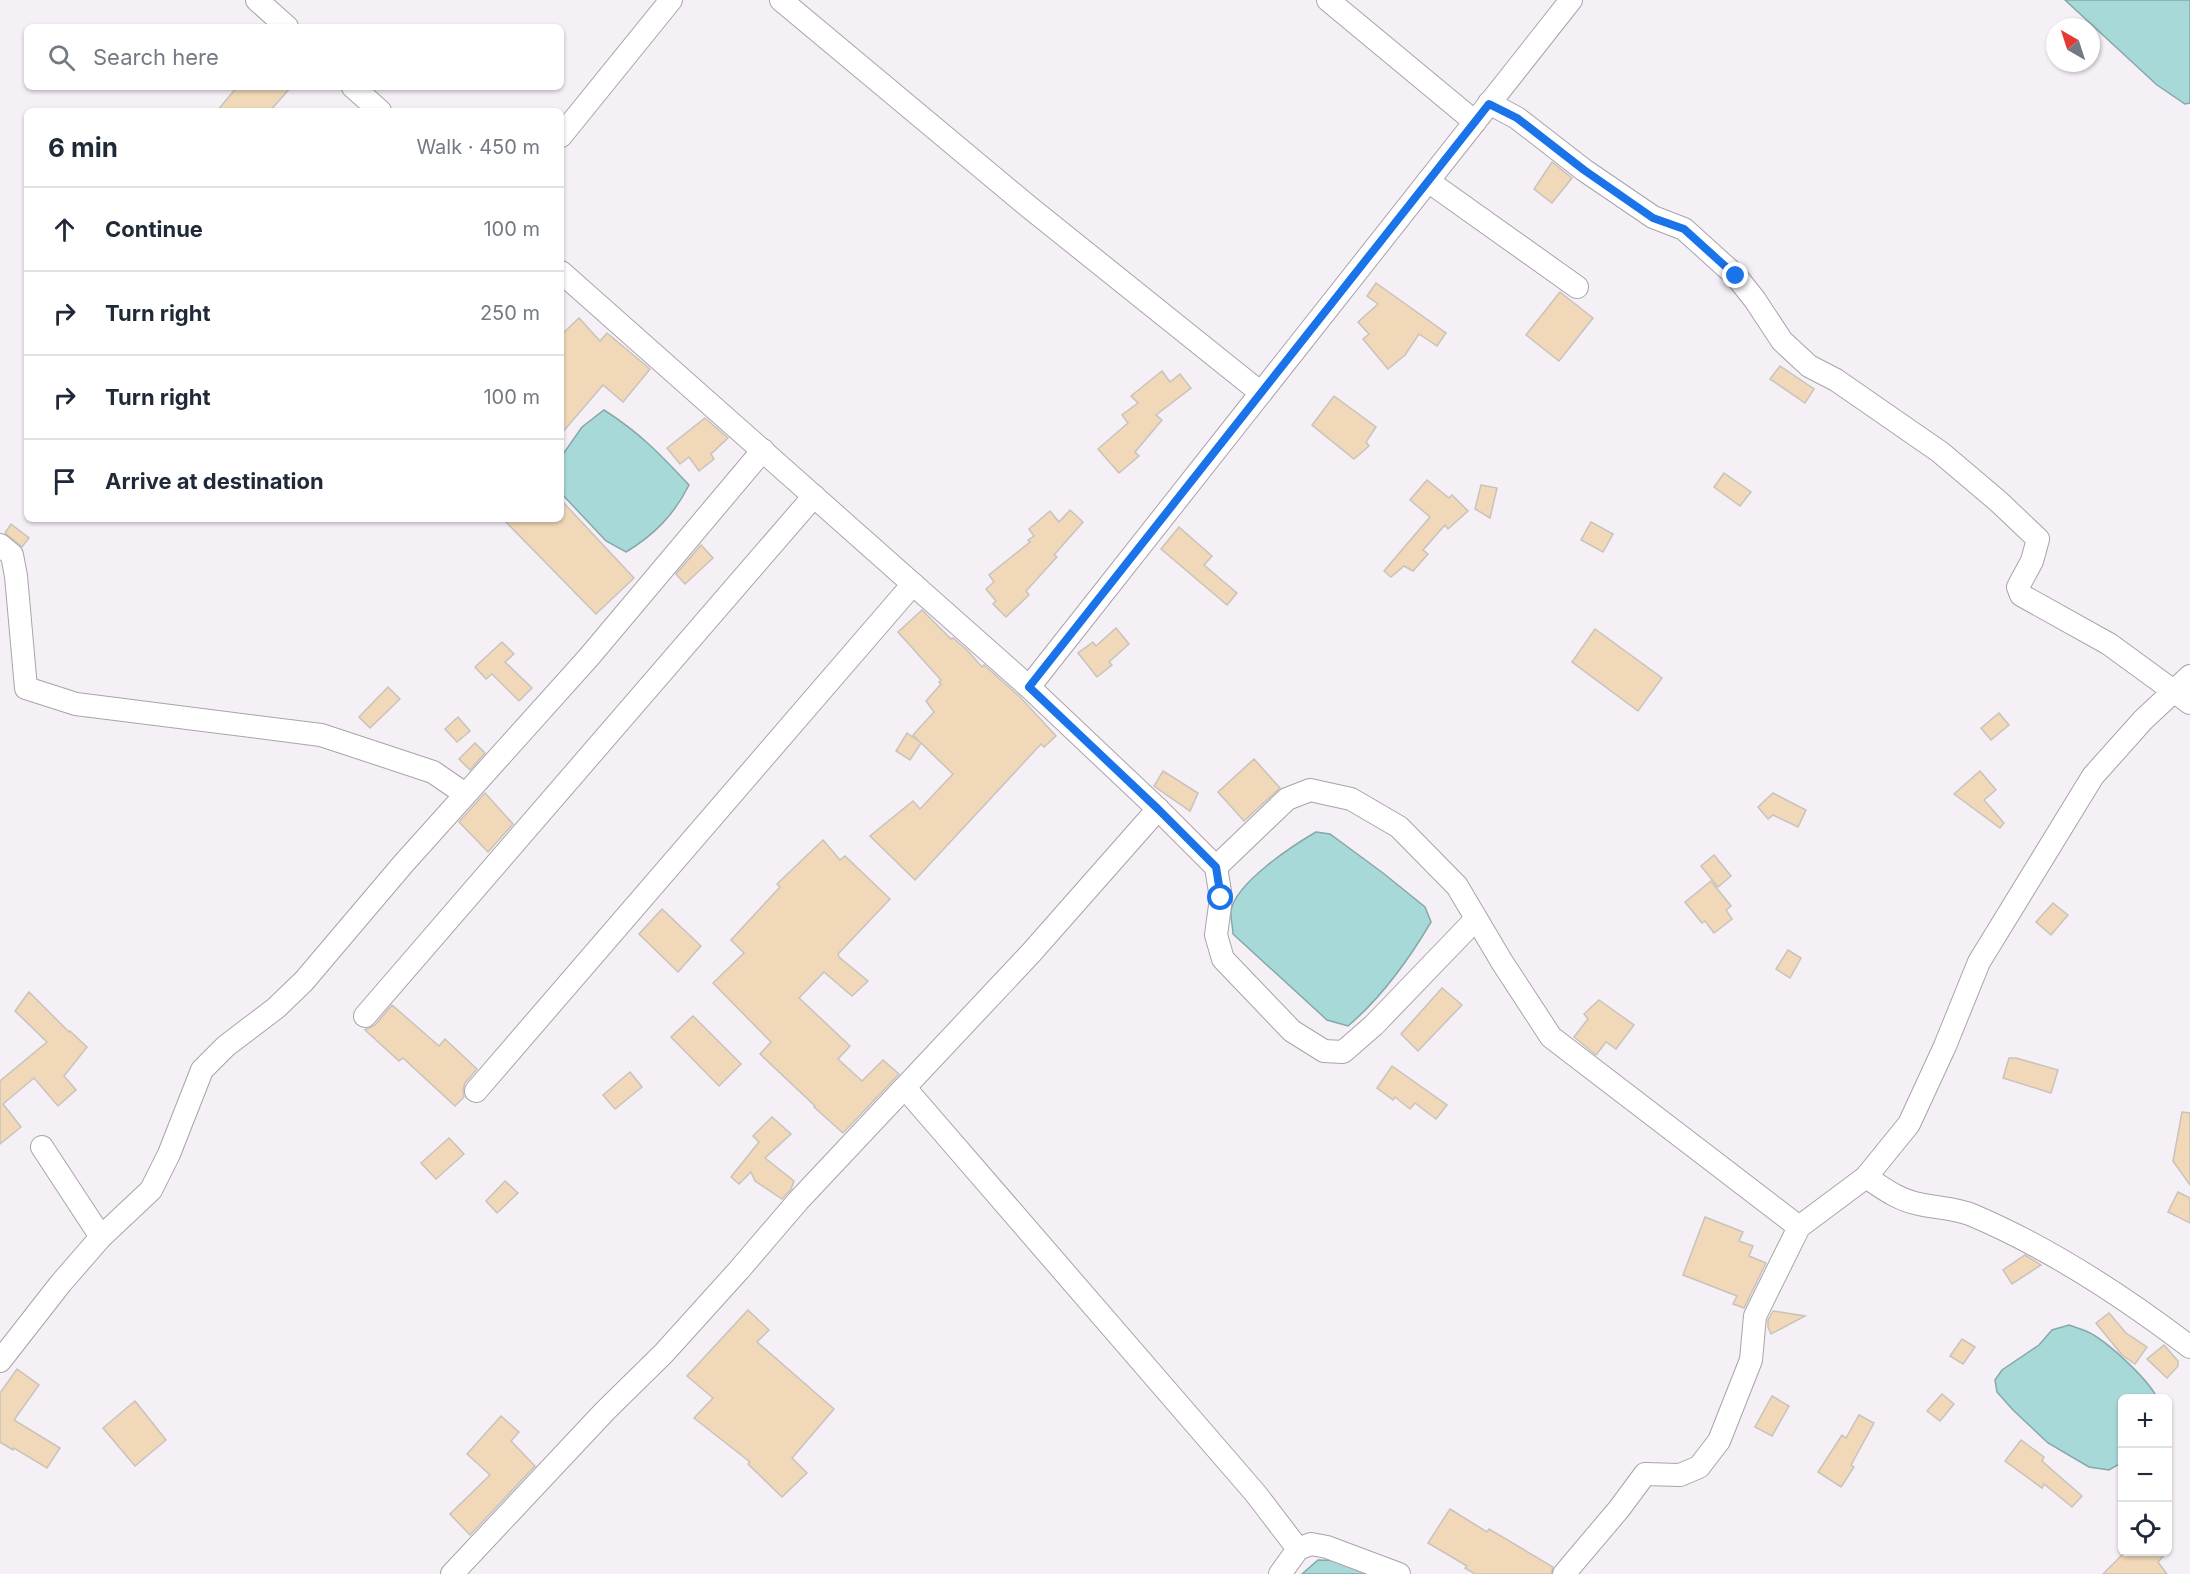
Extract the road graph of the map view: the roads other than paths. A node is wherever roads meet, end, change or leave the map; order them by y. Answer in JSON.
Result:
{"nodes":[{"id":1,"x":257,"y":0,"type":"edge"},
{"id":2,"x":671,"y":0,"type":"edge"},
{"id":3,"x":781,"y":0,"type":"edge"},
{"id":4,"x":1328,"y":0,"type":"edge"},
{"id":5,"x":1571,"y":0,"type":"edge"},
{"id":6,"x":284,"y":24,"type":"edge"},
{"id":7,"x":356,"y":90,"type":"edge"},
{"id":8,"x":1489,"y":104,"type":"junction"},
{"id":9,"x":377,"y":108,"type":"edge"},
{"id":10,"x":1475,"y":122,"type":"junction"},
{"id":11,"x":564,"y":132,"type":"edge"},
{"id":12,"x":1428,"y":181,"type":"junction"},
{"id":13,"x":564,"y":275,"type":"edge"},
{"id":14,"x":1577,"y":287,"type":"dead end"},
{"id":15,"x":1261,"y":393,"type":"junction"},
{"id":16,"x":763,"y":450,"type":"junction"},
{"id":17,"x":814,"y":496,"type":"junction"},
{"id":18,"x":0,"y":545,"type":"edge"},
{"id":19,"x":913,"y":584,"type":"junction"},
{"id":20,"x":2190,"y":676,"type":"edge"},
{"id":21,"x":1029,"y":687,"type":"junction"},
{"id":22,"x":2182,"y":698,"type":"edge"},
{"id":23,"x":465,"y":794,"type":"junction"},
{"id":24,"x":1158,"y":809,"type":"junction"},
{"id":25,"x":1216,"y":867,"type":"junction"},
{"id":26,"x":1476,"y":919,"type":"junction"},
{"id":27,"x":365,"y":1016,"type":"dead end"},
{"id":28,"x":905,"y":1088,"type":"junction"},
{"id":29,"x":476,"y":1091,"type":"dead end"},
{"id":30,"x":42,"y":1147,"type":"dead end"},
{"id":31,"x":1866,"y":1177,"type":"junction"},
{"id":32,"x":1799,"y":1227,"type":"junction"},
{"id":33,"x":101,"y":1237,"type":"junction"},
{"id":34,"x":2190,"y":1347,"type":"edge"},
{"id":35,"x":0,"y":1361,"type":"edge"},
{"id":36,"x":1298,"y":1549,"type":"junction"},
{"id":37,"x":452,"y":1574,"type":"edge"},
{"id":38,"x":1280,"y":1574,"type":"edge"},
{"id":39,"x":1399,"y":1574,"type":"edge"},
{"id":40,"x":1564,"y":1574,"type":"edge"}],
"edges":[{"from":1,"to":6,"type":"street"},
{"from":2,"to":11,"type":"street"},
{"from":3,"to":15,"type":"street"},
{"from":4,"to":10,"type":"street"},
{"from":5,"to":8,"type":"street"},
{"from":7,"to":9,"type":"street"},
{"from":8,"to":10,"type":"street"},
{"from":8,"to":22,"type":"street"},
{"from":10,"to":12,"type":"street"},
{"from":12,"to":14,"type":"street"},
{"from":12,"to":15,"type":"street"},
{"from":13,"to":16,"type":"street"},
{"from":15,"to":21,"type":"street"},
{"from":16,"to":17,"type":"street"},
{"from":16,"to":23,"type":"street"},
{"from":17,"to":19,"type":"street"},
{"from":17,"to":27,"type":"street"},
{"from":18,"to":23,"type":"street"},
{"from":19,"to":21,"type":"street"},
{"from":19,"to":29,"type":"street"},
{"from":20,"to":22,"type":"street"},
{"from":21,"to":24,"type":"street"},
{"from":22,"to":31,"type":"street"},
{"from":23,"to":33,"type":"street"},
{"from":24,"to":25,"type":"street"},
{"from":24,"to":28,"type":"street"},
{"from":25,"to":26,"type":"street"},
{"from":25,"to":26,"type":"street"},
{"from":26,"to":32,"type":"street"},
{"from":28,"to":36,"type":"street"},
{"from":28,"to":37,"type":"street"},
{"from":30,"to":33,"type":"street"},
{"from":31,"to":32,"type":"street"},
{"from":31,"to":34,"type":"street"},
{"from":32,"to":40,"type":"street"},
{"from":33,"to":35,"type":"street"},
{"from":36,"to":38,"type":"street"},
{"from":36,"to":39,"type":"street"}]}
